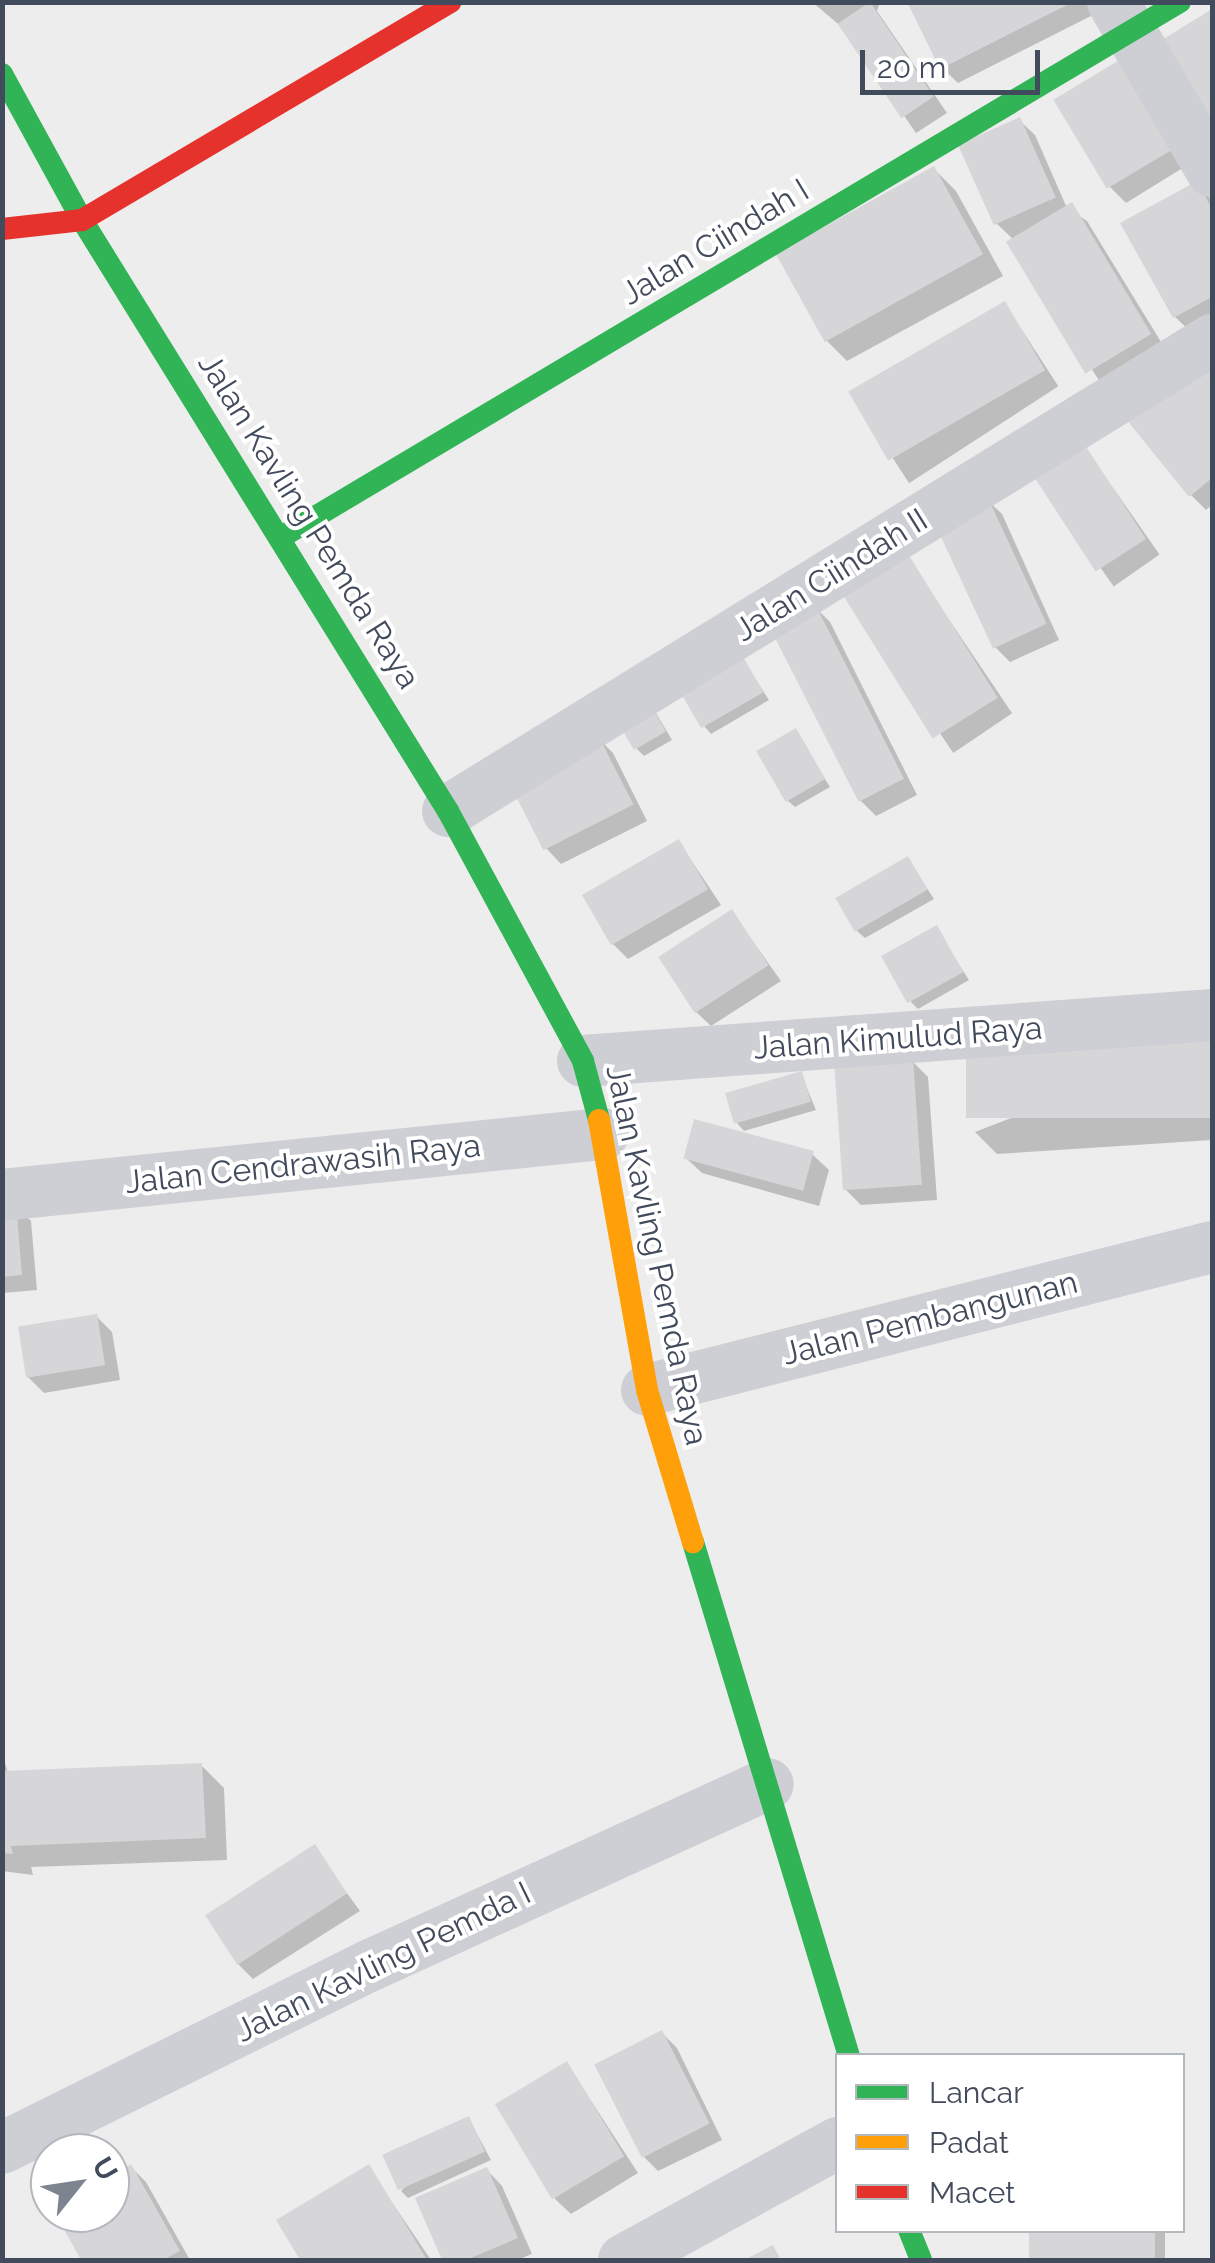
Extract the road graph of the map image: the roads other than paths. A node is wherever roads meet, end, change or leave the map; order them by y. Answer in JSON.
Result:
{"nodes":[{"id":1,"x":450,"y":2,"type":"edge"},
{"id":2,"x":1180,"y":2,"type":"edge"},
{"id":3,"x":1121,"y":17,"type":"edge"},
{"id":4,"x":2,"y":74,"type":"edge"},
{"id":5,"x":1212,"y":171,"type":"edge"},
{"id":6,"x":82,"y":220,"type":"junction"},
{"id":7,"x":2,"y":229,"type":"edge"},
{"id":8,"x":1212,"y":340,"type":"edge"},
{"id":9,"x":283,"y":536,"type":"junction"},
{"id":10,"x":448,"y":811,"type":"junction"},
{"id":11,"x":1212,"y":1016,"type":"edge"},
{"id":12,"x":583,"y":1061,"type":"junction"},
{"id":13,"x":603,"y":1134,"type":"junction"},
{"id":14,"x":2,"y":1195,"type":"edge"},
{"id":15,"x":1212,"y":1247,"type":"edge"},
{"id":16,"x":647,"y":1390,"type":"junction"},
{"id":17,"x":768,"y":1784,"type":"junction"},
{"id":18,"x":848,"y":2053,"type":"edge"},
{"id":19,"x":835,"y":2145,"type":"edge"},
{"id":20,"x":2,"y":2148,"type":"edge"},
{"id":21,"x":910,"y":2233,"type":"edge"},
{"id":22,"x":624,"y":2260,"type":"edge"},
{"id":23,"x":920,"y":2260,"type":"edge"}],
"edges":[{"from":1,"to":6,"type":"street"},
{"from":2,"to":3,"type":"street","name":"Jalan Ciindah I"},
{"from":3,"to":5,"type":"street"},
{"from":3,"to":9,"type":"street","name":"Jalan Ciindah I"},
{"from":4,"to":6,"type":"street","name":"Jalan Kavling Pemda Raya"},
{"from":6,"to":7,"type":"street"},
{"from":6,"to":9,"type":"street","name":"Jalan Kavling Pemda Raya"},
{"from":8,"to":10,"type":"street","name":"Jalan Ciindah II"},
{"from":9,"to":10,"type":"street","name":"Jalan Kavling Pemda Raya"},
{"from":10,"to":12,"type":"street","name":"Jalan Kavling Pemda Raya"},
{"from":11,"to":12,"type":"street","name":"Jalan Kimulud Raya"},
{"from":12,"to":13,"type":"street","name":"Jalan Kavling Pemda Raya"},
{"from":13,"to":14,"type":"street","name":"Jalan Cendrawasih Raya"},
{"from":13,"to":16,"type":"street","name":"Jalan Kavling Pemda Raya"},
{"from":15,"to":16,"type":"street","name":"Jalan Pembangunan"},
{"from":16,"to":17,"type":"street","name":"Jalan Kavling Pemda Raya"},
{"from":17,"to":18,"type":"street","name":"Jalan Kavling Pemda Raya"},
{"from":17,"to":20,"type":"street","name":"Jalan Kavling Pemda I"},
{"from":19,"to":22,"type":"street"},
{"from":21,"to":23,"type":"street"}]}
